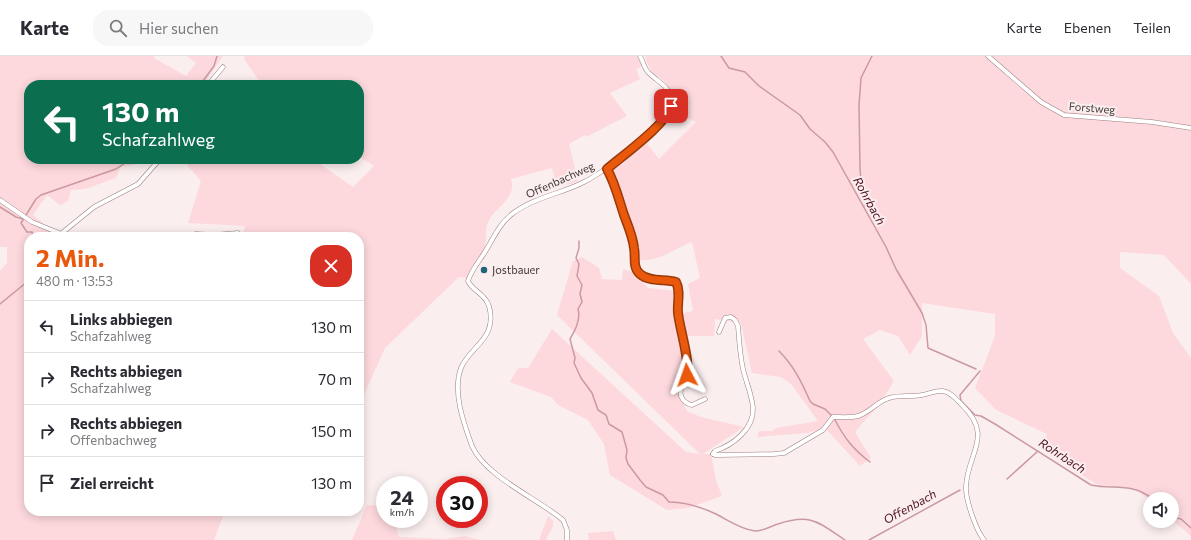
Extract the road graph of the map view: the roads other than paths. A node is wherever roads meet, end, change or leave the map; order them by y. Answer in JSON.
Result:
{"nodes":[{"id":1,"x":640,"y":56,"type":"edge"},
{"id":2,"x":988,"y":56,"type":"edge"},
{"id":3,"x":223,"y":67,"type":"dead end"},
{"id":4,"x":212,"y":80,"type":"edge"},
{"id":5,"x":1191,"y":128,"type":"edge"},
{"id":6,"x":156,"y":164,"type":"edge"},
{"id":7,"x":607,"y":169,"type":"junction"},
{"id":8,"x":0,"y":200,"type":"edge"},
{"id":9,"x":59,"y":232,"type":"edge"},
{"id":10,"x":63,"y":232,"type":"edge"},
{"id":11,"x":718,"y":332,"type":"dead end"},
{"id":12,"x":705,"y":399,"type":"dead end"},
{"id":13,"x":567,"y":540,"type":"edge"},
{"id":14,"x":984,"y":540,"type":"edge"}],
"edges":[{"from":1,"to":7,"type":"street","name":"Offenbachweg"},
{"from":2,"to":5,"type":"street","name":"Forstweg"},
{"from":3,"to":4,"type":"street"},
{"from":6,"to":10,"type":"street"},
{"from":7,"to":12,"type":"street"},
{"from":7,"to":13,"type":"street","name":"Offenbachweg"},
{"from":8,"to":9,"type":"street"},
{"from":11,"to":14,"type":"street"}]}
